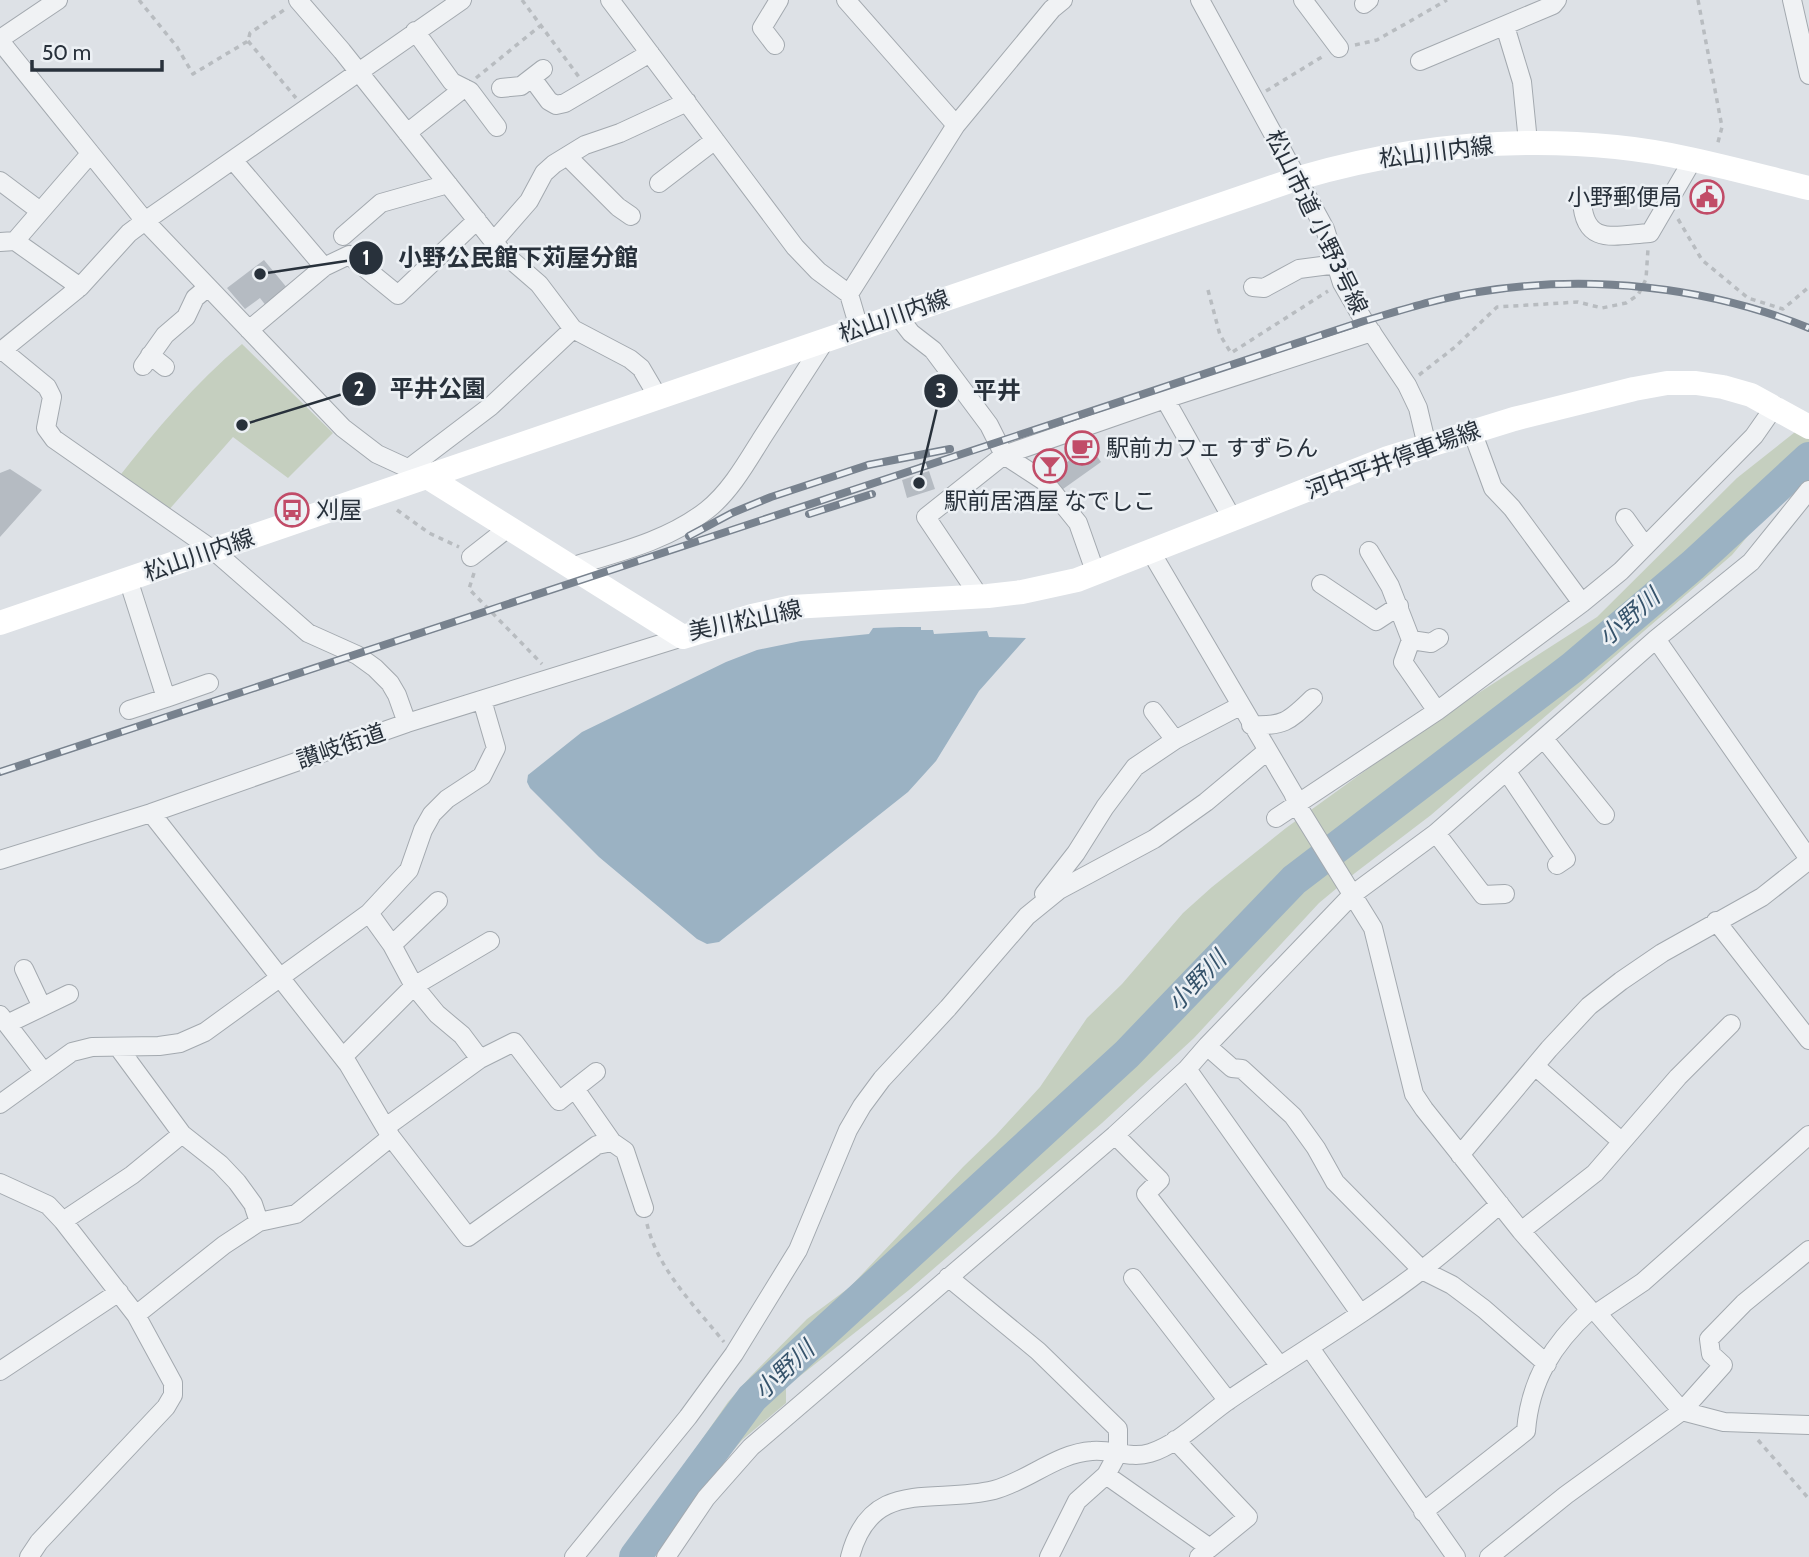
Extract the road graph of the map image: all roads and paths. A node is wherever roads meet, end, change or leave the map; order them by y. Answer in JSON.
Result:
{"nodes":[{"id":1,"x":58,"y":0,"type":"edge"},
{"id":2,"x":139,"y":0,"type":"edge"},
{"id":3,"x":461,"y":0,"type":"edge"},
{"id":4,"x":522,"y":0,"type":"edge"},
{"id":5,"x":610,"y":0,"type":"edge"},
{"id":6,"x":779,"y":0,"type":"edge"},
{"id":7,"x":846,"y":0,"type":"edge"},
{"id":8,"x":1063,"y":0,"type":"edge"},
{"id":9,"x":1557,"y":0,"type":"edge"},
{"id":10,"x":1698,"y":0,"type":"edge"},
{"id":11,"x":1792,"y":0,"type":"edge"},
{"id":12,"x":1202,"y":1,"type":"edge"},
{"id":13,"x":293,"y":3,"type":"edge"},
{"id":14,"x":1305,"y":11,"type":"edge"},
{"id":15,"x":540,"y":26,"type":"junction"},
{"id":16,"x":1505,"y":26,"type":"junction"},
{"id":17,"x":415,"y":31,"type":"junction"},
{"id":18,"x":0,"y":40,"type":"edge"},
{"id":19,"x":248,"y":41,"type":"junction"},
{"id":20,"x":775,"y":45,"type":"dead end"},
{"id":21,"x":1339,"y":48,"type":"dead end"},
{"id":22,"x":650,"y":53,"type":"junction"},
{"id":23,"x":1420,"y":61,"type":"dead end"},
{"id":24,"x":358,"y":71,"type":"junction"},
{"id":25,"x":1809,"y":75,"type":"edge"},
{"id":26,"x":464,"y":88,"type":"junction"},
{"id":27,"x":501,"y":88,"type":"dead end"},
{"id":28,"x":588,"y":88,"type":"junction"},
{"id":29,"x":687,"y":102,"type":"junction"},
{"id":30,"x":306,"y":109,"type":"junction"},
{"id":31,"x":956,"y":125,"type":"junction"},
{"id":32,"x":497,"y":127,"type":"dead end"},
{"id":33,"x":407,"y":133,"type":"junction"},
{"id":34,"x":715,"y":140,"type":"junction"},
{"id":35,"x":1528,"y":142,"type":"junction"},
{"id":36,"x":90,"y":154,"type":"junction"},
{"id":37,"x":567,"y":156,"type":"junction"},
{"id":38,"x":233,"y":160,"type":"junction"},
{"id":39,"x":1702,"y":163,"type":"junction"},
{"id":40,"x":1299,"y":178,"type":"junction"},
{"id":41,"x":0,"y":181,"type":"edge"},
{"id":42,"x":659,"y":183,"type":"dead end"},
{"id":43,"x":448,"y":184,"type":"junction"},
{"id":44,"x":1809,"y":188,"type":"edge"},
{"id":45,"x":1582,"y":200,"type":"dead end"},
{"id":46,"x":1668,"y":202,"type":"junction"},
{"id":47,"x":40,"y":211,"type":"junction"},
{"id":48,"x":631,"y":216,"type":"dead end"},
{"id":49,"x":477,"y":220,"type":"junction"},
{"id":50,"x":145,"y":221,"type":"junction"},
{"id":51,"x":1650,"y":233,"type":"junction"},
{"id":52,"x":343,"y":236,"type":"dead end"},
{"id":53,"x":7,"y":242,"type":"edge"},
{"id":54,"x":494,"y":242,"type":"junction"},
{"id":55,"x":1337,"y":264,"type":"junction"},
{"id":56,"x":324,"y":267,"type":"junction"},
{"id":57,"x":1342,"y":282,"type":"junction"},
{"id":58,"x":79,"y":287,"type":"junction"},
{"id":59,"x":208,"y":287,"type":"junction"},
{"id":60,"x":1253,"y":287,"type":"dead end"},
{"id":61,"x":1809,"y":287,"type":"edge"},
{"id":62,"x":1208,"y":290,"type":"dead end"},
{"id":63,"x":849,"y":294,"type":"junction"},
{"id":64,"x":897,"y":315,"type":"junction"},
{"id":65,"x":859,"y":328,"type":"junction"},
{"id":66,"x":573,"y":329,"type":"junction"},
{"id":67,"x":249,"y":330,"type":"junction"},
{"id":68,"x":1372,"y":332,"type":"junction"},
{"id":69,"x":826,"y":339,"type":"junction"},
{"id":70,"x":1,"y":351,"type":"edge"},
{"id":71,"x":153,"y":363,"type":"dead end"},
{"id":72,"x":1407,"y":385,"type":"junction"},
{"id":73,"x":658,"y":397,"type":"junction"},
{"id":74,"x":1165,"y":399,"type":"junction"},
{"id":75,"x":1775,"y":406,"type":"junction"},
{"id":76,"x":1805,"y":424,"type":"edge"},
{"id":77,"x":1472,"y":431,"type":"junction"},
{"id":78,"x":1427,"y":446,"type":"junction"},
{"id":79,"x":1004,"y":454,"type":"junction"},
{"id":80,"x":921,"y":463,"type":"dead end"},
{"id":81,"x":924,"y":472,"type":"dead end"},
{"id":82,"x":418,"y":474,"type":"junction"},
{"id":83,"x":1809,"y":490,"type":"edge"},
{"id":84,"x":379,"y":494,"type":"junction"},
{"id":85,"x":1625,"y":518,"type":"dead end"},
{"id":86,"x":1233,"y":520,"type":"junction"},
{"id":87,"x":508,"y":528,"type":"junction"},
{"id":88,"x":1645,"y":546,"type":"junction"},
{"id":89,"x":212,"y":550,"type":"junction"},
{"id":90,"x":1369,"y":551,"type":"dead end"},
{"id":91,"x":1152,"y":552,"type":"junction"},
{"id":92,"x":471,"y":557,"type":"junction"},
{"id":93,"x":570,"y":567,"type":"junction"},
{"id":94,"x":1096,"y":574,"type":"junction"},
{"id":95,"x":128,"y":579,"type":"junction"},
{"id":96,"x":1321,"y":584,"type":"dead end"},
{"id":97,"x":979,"y":596,"type":"junction"},
{"id":98,"x":1582,"y":603,"type":"junction"},
{"id":99,"x":1399,"y":606,"type":"junction"},
{"id":100,"x":0,"y":623,"type":"edge"},
{"id":101,"x":683,"y":637,"type":"junction"},
{"id":102,"x":1439,"y":638,"type":"dead end"},
{"id":103,"x":1656,"y":639,"type":"junction"},
{"id":104,"x":1411,"y":640,"type":"junction"},
{"id":105,"x":555,"y":677,"type":"junction"},
{"id":106,"x":209,"y":683,"type":"dead end"},
{"id":107,"x":166,"y":698,"type":"junction"},
{"id":108,"x":1313,"y":698,"type":"dead end"},
{"id":109,"x":482,"y":700,"type":"junction"},
{"id":110,"x":1240,"y":706,"type":"junction"},
{"id":111,"x":129,"y":710,"type":"dead end"},
{"id":112,"x":1153,"y":711,"type":"dead end"},
{"id":113,"x":1437,"y":711,"type":"junction"},
{"id":114,"x":407,"y":723,"type":"junction"},
{"id":115,"x":1251,"y":725,"type":"junction"},
{"id":116,"x":1544,"y":739,"type":"junction"},
{"id":117,"x":1175,"y":740,"type":"junction"},
{"id":118,"x":1267,"y":751,"type":"junction"},
{"id":119,"x":1507,"y":772,"type":"junction"},
{"id":120,"x":1299,"y":808,"type":"junction"},
{"id":121,"x":151,"y":813,"type":"junction"},
{"id":122,"x":1605,"y":815,"type":"dead end"},
{"id":123,"x":1276,"y":818,"type":"dead end"},
{"id":124,"x":1436,"y":833,"type":"junction"},
{"id":125,"x":0,"y":860,"type":"edge"},
{"id":126,"x":1809,"y":860,"type":"edge"},
{"id":127,"x":1557,"y":865,"type":"dead end"},
{"id":128,"x":1350,"y":892,"type":"junction"},
{"id":129,"x":1505,"y":894,"type":"dead end"},
{"id":130,"x":438,"y":901,"type":"dead end"},
{"id":131,"x":369,"y":913,"type":"junction"},
{"id":132,"x":1027,"y":916,"type":"junction"},
{"id":133,"x":1716,"y":921,"type":"junction"},
{"id":134,"x":490,"y":941,"type":"dead end"},
{"id":135,"x":392,"y":945,"type":"junction"},
{"id":136,"x":24,"y":970,"type":"dead end"},
{"id":137,"x":282,"y":978,"type":"junction"},
{"id":138,"x":414,"y":986,"type":"junction"},
{"id":139,"x":69,"y":994,"type":"dead end"},
{"id":140,"x":42,"y":1007,"type":"junction"},
{"id":141,"x":3,"y":1020,"type":"edge"},
{"id":142,"x":1731,"y":1024,"type":"dead end"},
{"id":143,"x":1809,"y":1040,"type":"edge"},
{"id":144,"x":1207,"y":1046,"type":"junction"},
{"id":145,"x":118,"y":1047,"type":"junction"},
{"id":146,"x":343,"y":1057,"type":"junction"},
{"id":147,"x":480,"y":1059,"type":"junction"},
{"id":148,"x":1535,"y":1066,"type":"junction"},
{"id":149,"x":1187,"y":1069,"type":"junction"},
{"id":150,"x":43,"y":1071,"type":"junction"},
{"id":151,"x":596,"y":1072,"type":"dead end"},
{"id":152,"x":575,"y":1089,"type":"junction"},
{"id":153,"x":0,"y":1104,"type":"edge"},
{"id":154,"x":388,"y":1132,"type":"junction"},
{"id":155,"x":182,"y":1135,"type":"junction"},
{"id":156,"x":1115,"y":1135,"type":"junction"},
{"id":157,"x":1809,"y":1135,"type":"edge"},
{"id":158,"x":1621,"y":1141,"type":"junction"},
{"id":159,"x":612,"y":1142,"type":"junction"},
{"id":160,"x":1460,"y":1155,"type":"junction"},
{"id":161,"x":0,"y":1183,"type":"edge"},
{"id":162,"x":1500,"y":1204,"type":"junction"},
{"id":163,"x":644,"y":1208,"type":"joint"},
{"id":164,"x":63,"y":1221,"type":"junction"},
{"id":165,"x":259,"y":1222,"type":"junction"},
{"id":166,"x":1521,"y":1231,"type":"junction"},
{"id":167,"x":1809,"y":1250,"type":"edge"},
{"id":168,"x":1422,"y":1270,"type":"junction"},
{"id":169,"x":947,"y":1277,"type":"junction"},
{"id":170,"x":1133,"y":1278,"type":"dead end"},
{"id":171,"x":119,"y":1292,"type":"junction"},
{"id":172,"x":1594,"y":1312,"type":"junction"},
{"id":173,"x":1360,"y":1313,"type":"junction"},
{"id":174,"x":136,"y":1315,"type":"junction"},
{"id":175,"x":1310,"y":1348,"type":"junction"},
{"id":176,"x":734,"y":1354,"type":"junction"},
{"id":177,"x":1547,"y":1364,"type":"junction"},
{"id":178,"x":1280,"y":1366,"type":"junction"},
{"id":179,"x":0,"y":1371,"type":"edge"},
{"id":180,"x":1228,"y":1401,"type":"junction"},
{"id":181,"x":1682,"y":1411,"type":"junction"},
{"id":182,"x":1742,"y":1423,"type":"junction"},
{"id":183,"x":1809,"y":1425,"type":"edge"},
{"id":184,"x":1175,"y":1440,"type":"junction"},
{"id":185,"x":1118,"y":1453,"type":"junction"},
{"id":186,"x":1106,"y":1475,"type":"junction"},
{"id":187,"x":1809,"y":1499,"type":"edge"},
{"id":188,"x":1423,"y":1511,"type":"junction"},
{"id":189,"x":1205,"y":1552,"type":"edge"},
{"id":190,"x":29,"y":1557,"type":"edge"},
{"id":191,"x":574,"y":1557,"type":"edge"},
{"id":192,"x":666,"y":1557,"type":"edge"},
{"id":193,"x":850,"y":1557,"type":"edge"},
{"id":194,"x":1049,"y":1557,"type":"edge"},
{"id":195,"x":1456,"y":1557,"type":"edge"},
{"id":196,"x":1489,"y":1557,"type":"edge"}],
"edges":[{"from":1,"to":18,"type":"street"},
{"from":2,"to":19,"type":"path"},
{"from":3,"to":17,"type":"street"},
{"from":4,"to":15,"type":"path"},
{"from":5,"to":22,"type":"street"},
{"from":6,"to":20,"type":"street"},
{"from":7,"to":31,"type":"street"},
{"from":8,"to":31,"type":"street"},
{"from":9,"to":16,"type":"street"},
{"from":10,"to":39,"type":"path"},
{"from":11,"to":25,"type":"street"},
{"from":12,"to":40,"type":"street","name":"松山市道 小野3号線"},
{"from":13,"to":19,"type":"path"},
{"from":13,"to":24,"type":"street"},
{"from":14,"to":21,"type":"street"},
{"from":15,"to":26,"type":"path"},
{"from":15,"to":28,"type":"path"},
{"from":16,"to":23,"type":"street"},
{"from":16,"to":35,"type":"street"},
{"from":17,"to":24,"type":"street"},
{"from":17,"to":26,"type":"street"},
{"from":18,"to":36,"type":"street"},
{"from":19,"to":30,"type":"path"},
{"from":22,"to":28,"type":"street"},
{"from":22,"to":29,"type":"street"},
{"from":24,"to":30,"type":"street"},
{"from":24,"to":33,"type":"street"},
{"from":26,"to":32,"type":"street"},
{"from":26,"to":33,"type":"street"},
{"from":27,"to":28,"type":"street"},
{"from":29,"to":34,"type":"street"},
{"from":29,"to":37,"type":"street"},
{"from":30,"to":38,"type":"street"},
{"from":31,"to":63,"type":"street"},
{"from":33,"to":43,"type":"street"},
{"from":34,"to":42,"type":"street"},
{"from":34,"to":63,"type":"street"},
{"from":35,"to":39,"type":"main road","name":"松山川内線"},
{"from":35,"to":40,"type":"main road","name":"松山川内線"},
{"from":36,"to":47,"type":"street"},
{"from":36,"to":50,"type":"street"},
{"from":37,"to":48,"type":"street"},
{"from":37,"to":54,"type":"street"},
{"from":38,"to":50,"type":"street"},
{"from":38,"to":56,"type":"street"},
{"from":39,"to":44,"type":"main road","name":"松山川内線"},
{"from":39,"to":46,"type":"street"},
{"from":40,"to":55,"type":"street","name":"松山市道 小野3号線"},
{"from":40,"to":64,"type":"main road","name":"松山川内線"},
{"from":41,"to":47,"type":"street"},
{"from":43,"to":49,"type":"street"},
{"from":43,"to":52,"type":"street"},
{"from":45,"to":51,"type":"street"},
{"from":46,"to":51,"type":"street"},
{"from":46,"to":61,"type":"path"},
{"from":47,"to":53,"type":"street"},
{"from":49,"to":54,"type":"street"},
{"from":49,"to":56,"type":"street"},
{"from":50,"to":58,"type":"street"},
{"from":50,"to":59,"type":"street"},
{"from":51,"to":72,"type":"path"},
{"from":53,"to":58,"type":"street"},
{"from":54,"to":66,"type":"street"},
{"from":55,"to":57,"type":"street","name":"松山市道 小野3号線"},
{"from":55,"to":60,"type":"street"},
{"from":56,"to":67,"type":"street"},
{"from":57,"to":62,"type":"path"},
{"from":57,"to":68,"type":"street","name":"松山市道 小野3号線"},
{"from":58,"to":70,"type":"street"},
{"from":59,"to":67,"type":"street"},
{"from":59,"to":71,"type":"street"},
{"from":63,"to":65,"type":"street"},
{"from":64,"to":65,"type":"main road","name":"松山川内線"},
{"from":64,"to":79,"type":"street"},
{"from":65,"to":69,"type":"main road","name":"松山川内線"},
{"from":66,"to":73,"type":"street"},
{"from":66,"to":82,"type":"street"},
{"from":67,"to":82,"type":"street"},
{"from":68,"to":72,"type":"street","name":"松山市道 小野3号線"},
{"from":68,"to":74,"type":"street"},
{"from":69,"to":73,"type":"main road","name":"松山川内線"},
{"from":69,"to":93,"type":"street"},
{"from":70,"to":89,"type":"street"},
{"from":72,"to":78,"type":"street","name":"松山市道 小野3号線"},
{"from":73,"to":82,"type":"main road","name":"松山川内線"},
{"from":74,"to":79,"type":"street"},
{"from":74,"to":86,"type":"street"},
{"from":75,"to":76,"type":"main road","name":"河中平井停車場線"},
{"from":75,"to":77,"type":"main road","name":"河中平井停車場線"},
{"from":75,"to":88,"type":"street"},
{"from":77,"to":78,"type":"main road","name":"河中平井停車場線"},
{"from":77,"to":98,"type":"street"},
{"from":78,"to":86,"type":"main road","name":"河中平井停車場線"},
{"from":79,"to":94,"type":"street"},
{"from":79,"to":97,"type":"street"},
{"from":80,"to":81,"type":"path"},
{"from":82,"to":84,"type":"main road","name":"松山川内線"},
{"from":82,"to":87,"type":"main road","name":"美川松山線"},
{"from":83,"to":103,"type":"street"},
{"from":84,"to":89,"type":"main road","name":"松山川内線"},
{"from":84,"to":92,"type":"path"},
{"from":85,"to":88,"type":"street"},
{"from":86,"to":91,"type":"main road","name":"河中平井停車場線"},
{"from":87,"to":92,"type":"street"},
{"from":87,"to":93,"type":"main road","name":"美川松山線"},
{"from":88,"to":98,"type":"street"},
{"from":89,"to":95,"type":"main road","name":"松山川内線"},
{"from":89,"to":114,"type":"street"},
{"from":90,"to":99,"type":"street"},
{"from":91,"to":94,"type":"main road","name":"河中平井停車場線"},
{"from":91,"to":110,"type":"street"},
{"from":92,"to":105,"type":"path"},
{"from":93,"to":101,"type":"main road","name":"美川松山線"},
{"from":94,"to":97,"type":"main road","name":"河中平井停車場線"},
{"from":95,"to":100,"type":"main road","name":"松山川内線"},
{"from":95,"to":107,"type":"street"},
{"from":96,"to":99,"type":"street"},
{"from":97,"to":101,"type":"main road","name":"美川松山線"},
{"from":98,"to":113,"type":"street"},
{"from":99,"to":104,"type":"street"},
{"from":101,"to":105,"type":"street","name":"讃岐街道"},
{"from":102,"to":104,"type":"street"},
{"from":103,"to":116,"type":"street"},
{"from":103,"to":126,"type":"street"},
{"from":104,"to":113,"type":"street"},
{"from":105,"to":109,"type":"street","name":"讃岐街道"},
{"from":106,"to":107,"type":"street"},
{"from":107,"to":111,"type":"street"},
{"from":108,"to":115,"type":"street"},
{"from":109,"to":114,"type":"street","name":"讃岐街道"},
{"from":109,"to":131,"type":"street"},
{"from":110,"to":115,"type":"street"},
{"from":110,"to":117,"type":"street"},
{"from":112,"to":117,"type":"street"},
{"from":113,"to":120,"type":"street"},
{"from":114,"to":121,"type":"street","name":"讃岐街道"},
{"from":115,"to":118,"type":"street"},
{"from":116,"to":119,"type":"street"},
{"from":116,"to":122,"type":"street"},
{"from":117,"to":132,"type":"street"},
{"from":118,"to":120,"type":"street"},
{"from":118,"to":132,"type":"street"},
{"from":119,"to":124,"type":"street"},
{"from":119,"to":127,"type":"street"},
{"from":120,"to":123,"type":"street"},
{"from":120,"to":128,"type":"street"},
{"from":121,"to":125,"type":"street","name":"讃岐街道"},
{"from":121,"to":137,"type":"street"},
{"from":124,"to":128,"type":"street"},
{"from":124,"to":129,"type":"street"},
{"from":126,"to":133,"type":"street"},
{"from":128,"to":144,"type":"street"},
{"from":128,"to":160,"type":"street"},
{"from":130,"to":135,"type":"street"},
{"from":131,"to":135,"type":"street"},
{"from":131,"to":137,"type":"street"},
{"from":132,"to":176,"type":"street"},
{"from":133,"to":143,"type":"street"},
{"from":133,"to":148,"type":"street"},
{"from":134,"to":138,"type":"street"},
{"from":135,"to":138,"type":"street"},
{"from":136,"to":140,"type":"street"},
{"from":137,"to":145,"type":"street"},
{"from":137,"to":146,"type":"street"},
{"from":138,"to":146,"type":"street"},
{"from":138,"to":147,"type":"street"},
{"from":139,"to":140,"type":"street"},
{"from":140,"to":141,"type":"street"},
{"from":141,"to":150,"type":"street"},
{"from":142,"to":158,"type":"street"},
{"from":144,"to":149,"type":"street"},
{"from":144,"to":168,"type":"street"},
{"from":145,"to":150,"type":"street"},
{"from":145,"to":155,"type":"street"},
{"from":146,"to":154,"type":"street"},
{"from":147,"to":152,"type":"street"},
{"from":147,"to":154,"type":"street"},
{"from":148,"to":158,"type":"street"},
{"from":148,"to":160,"type":"street"},
{"from":149,"to":156,"type":"street"},
{"from":149,"to":173,"type":"street"},
{"from":150,"to":153,"type":"street"},
{"from":151,"to":152,"type":"street"},
{"from":152,"to":159,"type":"street"},
{"from":154,"to":159,"type":"street"},
{"from":154,"to":165,"type":"street"},
{"from":155,"to":164,"type":"street"},
{"from":155,"to":165,"type":"street"},
{"from":156,"to":169,"type":"street"},
{"from":156,"to":178,"type":"street"},
{"from":157,"to":172,"type":"street"},
{"from":158,"to":166,"type":"street"},
{"from":159,"to":163,"type":"street"},
{"from":160,"to":162,"type":"street"},
{"from":161,"to":164,"type":"street"},
{"from":162,"to":166,"type":"street"},
{"from":162,"to":168,"type":"street"},
{"from":163,"to":176,"type":"path"},
{"from":164,"to":171,"type":"street"},
{"from":165,"to":174,"type":"street"},
{"from":166,"to":172,"type":"street"},
{"from":167,"to":181,"type":"street"},
{"from":168,"to":173,"type":"street"},
{"from":168,"to":177,"type":"street"},
{"from":169,"to":185,"type":"street"},
{"from":169,"to":192,"type":"street"},
{"from":170,"to":180,"type":"street"},
{"from":171,"to":174,"type":"street"},
{"from":171,"to":179,"type":"street"},
{"from":172,"to":177,"type":"street"},
{"from":172,"to":181,"type":"street"},
{"from":173,"to":175,"type":"street"},
{"from":174,"to":190,"type":"street"},
{"from":175,"to":178,"type":"street"},
{"from":175,"to":188,"type":"street"},
{"from":176,"to":191,"type":"street"},
{"from":177,"to":188,"type":"street"},
{"from":178,"to":180,"type":"street"},
{"from":180,"to":184,"type":"street"},
{"from":181,"to":182,"type":"street"},
{"from":181,"to":196,"type":"street"},
{"from":182,"to":183,"type":"street"},
{"from":182,"to":187,"type":"path"},
{"from":184,"to":185,"type":"street"},
{"from":184,"to":189,"type":"street"},
{"from":185,"to":186,"type":"street"},
{"from":185,"to":193,"type":"street"},
{"from":186,"to":189,"type":"street"},
{"from":186,"to":194,"type":"street"},
{"from":188,"to":195,"type":"street"}]}
